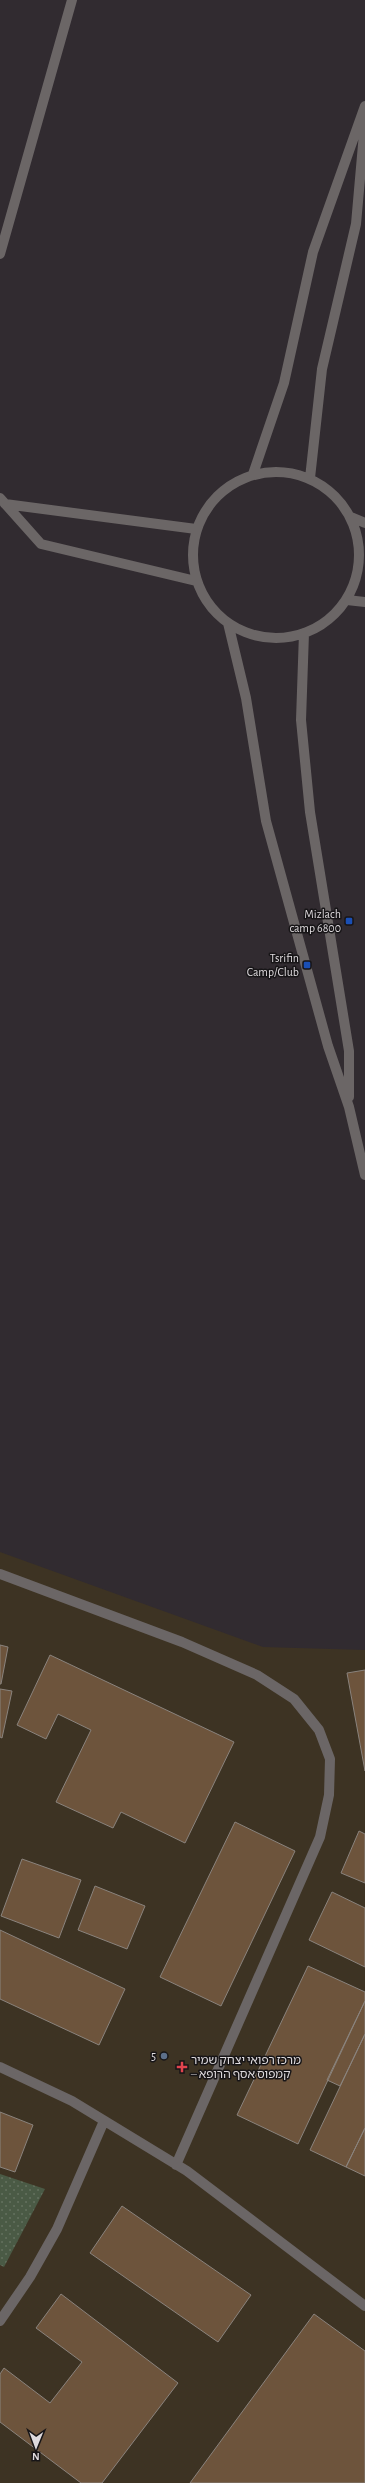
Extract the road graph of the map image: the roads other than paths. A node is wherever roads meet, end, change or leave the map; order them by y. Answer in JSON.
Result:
{"nodes":[{"id":1,"x":72,"y":0,"type":"edge"},
{"id":2,"x":365,"y":106,"type":"edge"},
{"id":3,"x":365,"y":122,"type":"edge"},
{"id":4,"x":0,"y":254,"type":"edge"},
{"id":5,"x":253,"y":474,"type":"junction"},
{"id":6,"x":310,"y":478,"type":"junction"},
{"id":7,"x":2,"y":501,"type":"edge"},
{"id":8,"x":351,"y":517,"type":"junction"},
{"id":9,"x":365,"y":523,"type":"edge"},
{"id":10,"x":196,"y":529,"type":"junction"},
{"id":11,"x":196,"y":581,"type":"junction"},
{"id":12,"x":347,"y":600,"type":"junction"},
{"id":13,"x":365,"y":602,"type":"edge"},
{"id":14,"x":228,"y":623,"type":"junction"},
{"id":15,"x":304,"y":633,"type":"junction"},
{"id":16,"x":349,"y":1107,"type":"junction"},
{"id":17,"x":365,"y":1175,"type":"edge"},
{"id":18,"x":0,"y":1574,"type":"edge"},
{"id":19,"x":0,"y":2067,"type":"edge"},
{"id":20,"x":104,"y":2121,"type":"junction"},
{"id":21,"x":176,"y":2165,"type":"junction"},
{"id":22,"x":365,"y":2306,"type":"edge"},
{"id":23,"x":0,"y":2321,"type":"edge"}],
"edges":[{"from":1,"to":4,"type":"street"},
{"from":2,"to":5,"type":"street"},
{"from":3,"to":6,"type":"street"},
{"from":5,"to":6,"type":"street"},
{"from":5,"to":10,"type":"street"},
{"from":6,"to":8,"type":"street"},
{"from":7,"to":10,"type":"street"},
{"from":7,"to":11,"type":"street"},
{"from":8,"to":9,"type":"street"},
{"from":8,"to":12,"type":"street"},
{"from":10,"to":11,"type":"street"},
{"from":11,"to":14,"type":"street"},
{"from":12,"to":13,"type":"street"},
{"from":12,"to":15,"type":"street"},
{"from":14,"to":15,"type":"street"},
{"from":14,"to":16,"type":"street"},
{"from":15,"to":16,"type":"street"},
{"from":16,"to":17,"type":"street"},
{"from":18,"to":21,"type":"street"},
{"from":19,"to":20,"type":"street"},
{"from":20,"to":21,"type":"street"},
{"from":20,"to":23,"type":"street"},
{"from":21,"to":22,"type":"street"}]}
